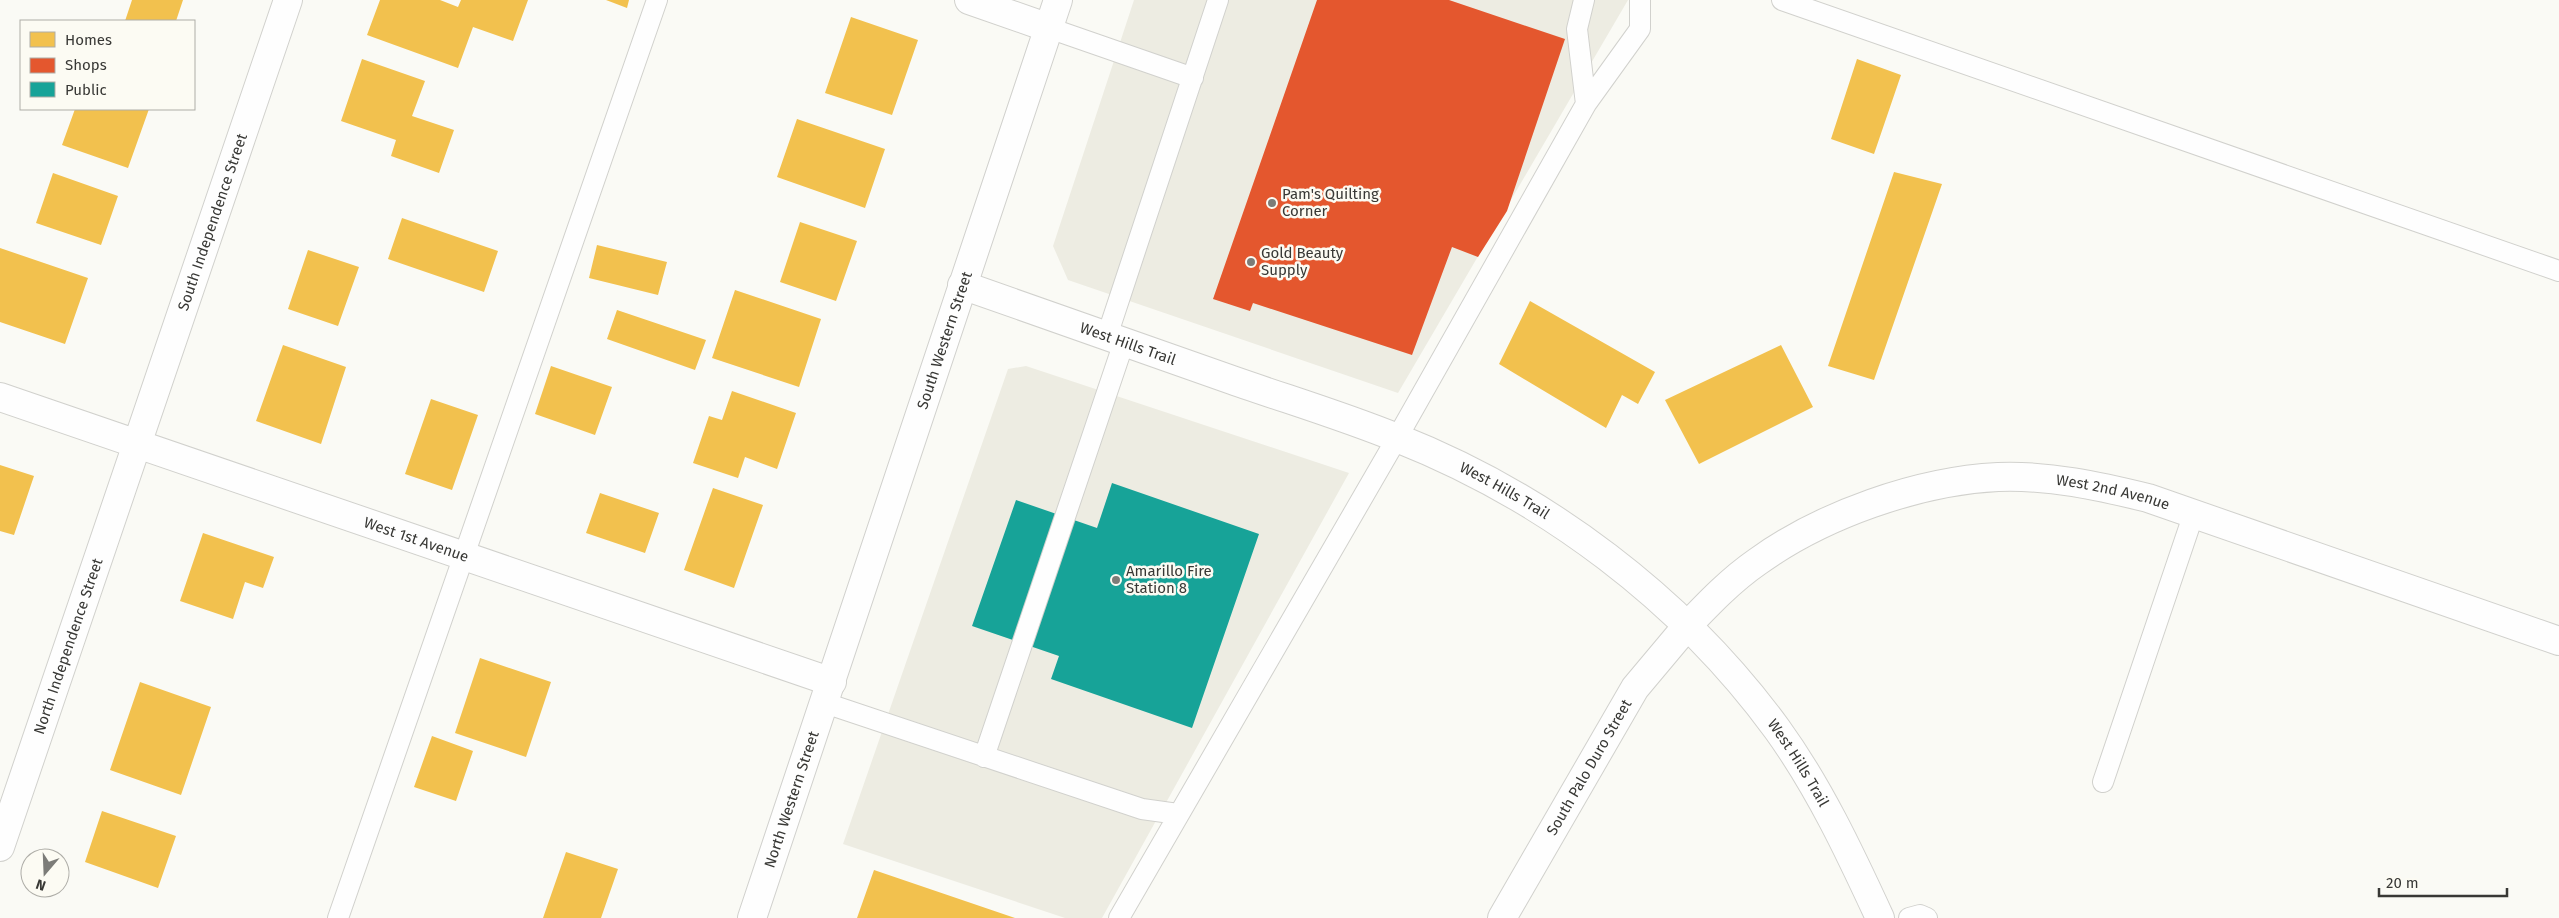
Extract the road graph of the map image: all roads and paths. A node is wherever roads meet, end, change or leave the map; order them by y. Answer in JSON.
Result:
{"nodes":[{"id":1,"x":288,"y":0,"type":"edge"},
{"id":2,"x":657,"y":0,"type":"edge"},
{"id":3,"x":969,"y":0,"type":"edge"},
{"id":4,"x":1058,"y":0,"type":"edge"},
{"id":5,"x":1218,"y":0,"type":"edge"},
{"id":6,"x":1584,"y":0,"type":"edge"},
{"id":7,"x":1640,"y":0,"type":"edge"},
{"id":8,"x":1782,"y":0,"type":"edge"},
{"id":9,"x":1049,"y":28,"type":"junction"},
{"id":10,"x":1193,"y":78,"type":"junction"},
{"id":11,"x":1586,"y":104,"type":"junction"},
{"id":12,"x":2559,"y":271,"type":"edge"},
{"id":13,"x":962,"y":285,"type":"junction"},
{"id":14,"x":1116,"y":339,"type":"junction"},
{"id":15,"x":0,"y":397,"type":"edge"},
{"id":16,"x":1397,"y":438,"type":"junction"},
{"id":17,"x":137,"y":444,"type":"junction"},
{"id":18,"x":2194,"y":513,"type":"junction"},
{"id":19,"x":463,"y":556,"type":"junction"},
{"id":20,"x":1687,"y":626,"type":"junction"},
{"id":21,"x":2559,"y":641,"type":"edge"},
{"id":22,"x":828,"y":693,"type":"junction"},
{"id":23,"x":984,"y":757,"type":"junction"},
{"id":24,"x":2103,"y":782,"type":"dead end"},
{"id":25,"x":1178,"y":814,"type":"junction"},
{"id":26,"x":0,"y":847,"type":"edge"},
{"id":27,"x":338,"y":918,"type":"edge"},
{"id":28,"x":752,"y":918,"type":"edge"},
{"id":29,"x":1119,"y":918,"type":"edge"},
{"id":30,"x":1502,"y":918,"type":"edge"},
{"id":31,"x":1880,"y":918,"type":"edge"},
{"id":32,"x":1909,"y":918,"type":"edge"},
{"id":33,"x":1927,"y":918,"type":"edge"}],
"edges":[{"from":1,"to":17,"type":"street","name":"South Independence Street"},
{"from":2,"to":19,"type":"lane"},
{"from":3,"to":9,"type":"street"},
{"from":4,"to":9,"type":"street","name":"South Western Street"},
{"from":5,"to":10,"type":"lane"},
{"from":6,"to":11,"type":"lane"},
{"from":7,"to":11,"type":"lane"},
{"from":8,"to":12,"type":"lane"},
{"from":9,"to":10,"type":"lane"},
{"from":9,"to":13,"type":"street","name":"South Western Street"},
{"from":10,"to":14,"type":"lane"},
{"from":11,"to":16,"type":"lane"},
{"from":13,"to":14,"type":"street","name":"West Hills Trail"},
{"from":13,"to":22,"type":"street","name":"South Western Street"},
{"from":14,"to":16,"type":"street","name":"West Hills Trail"},
{"from":14,"to":23,"type":"lane"},
{"from":15,"to":17,"type":"street","name":"West 1st Avenue"},
{"from":16,"to":20,"type":"street","name":"West Hills Trail"},
{"from":16,"to":25,"type":"lane"},
{"from":17,"to":19,"type":"street","name":"West 1st Avenue"},
{"from":17,"to":26,"type":"street","name":"North Independence Street"},
{"from":18,"to":20,"type":"street","name":"West 2nd Avenue"},
{"from":18,"to":21,"type":"street","name":"West 2nd Avenue"},
{"from":18,"to":24,"type":"lane"},
{"from":19,"to":22,"type":"street","name":"West 1st Avenue"},
{"from":19,"to":27,"type":"lane"},
{"from":20,"to":30,"type":"street","name":"South Palo Duro Street"},
{"from":20,"to":31,"type":"street","name":"West Hills Trail"},
{"from":22,"to":23,"type":"lane"},
{"from":22,"to":28,"type":"street","name":"North Western Street"},
{"from":23,"to":25,"type":"lane"},
{"from":25,"to":29,"type":"lane"},
{"from":32,"to":33,"type":"lane"}]}
